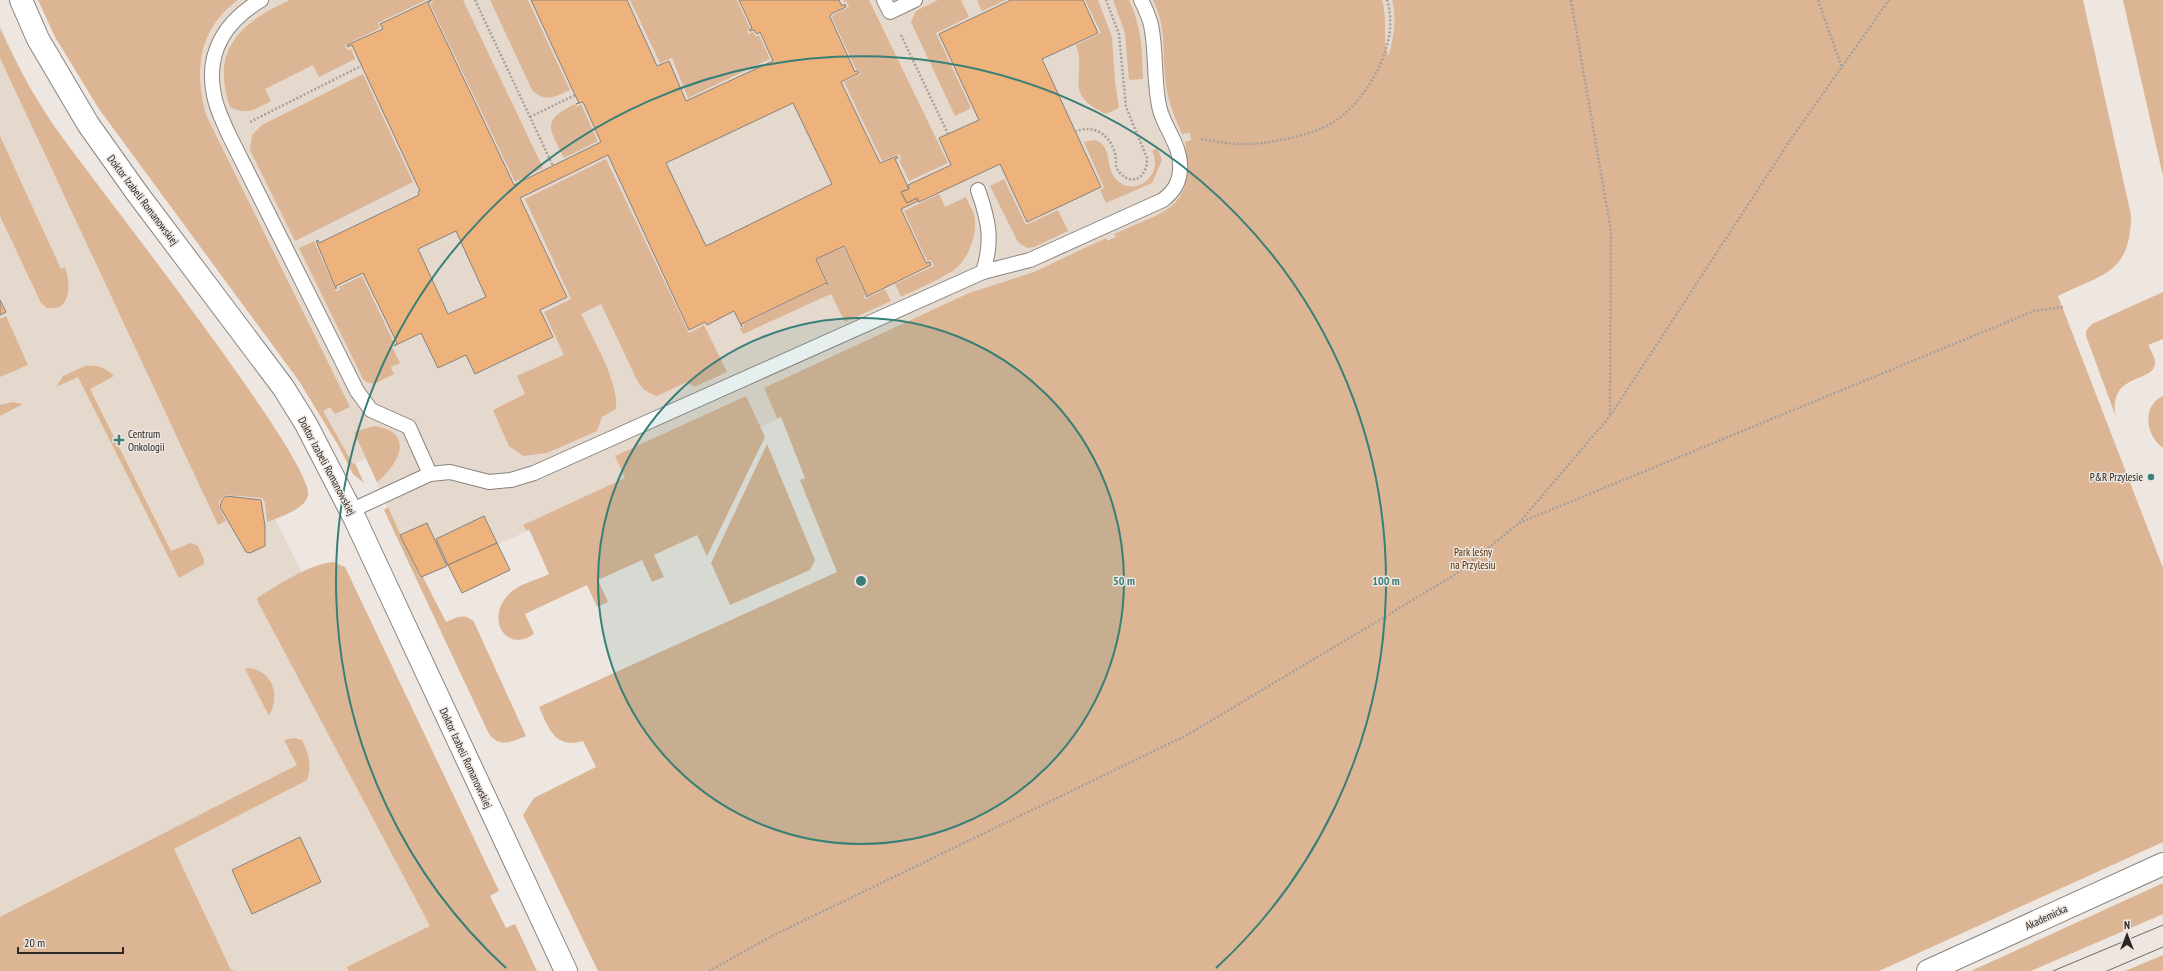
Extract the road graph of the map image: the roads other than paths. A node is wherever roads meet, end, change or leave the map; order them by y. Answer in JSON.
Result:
{"nodes":[{"id":1,"x":21,"y":0,"type":"edge"},
{"id":2,"x":262,"y":0,"type":"edge"},
{"id":3,"x":915,"y":0,"type":"edge"},
{"id":4,"x":1141,"y":0,"type":"edge"},
{"id":5,"x":887,"y":6,"type":"edge"},
{"id":6,"x":978,"y":190,"type":"dead end"},
{"id":7,"x":983,"y":272,"type":"junction"},
{"id":8,"x":430,"y":474,"type":"junction"},
{"id":9,"x":350,"y":511,"type":"junction"},
{"id":10,"x":2163,"y":864,"type":"edge"},
{"id":11,"x":566,"y":971,"type":"edge"},
{"id":12,"x":1928,"y":971,"type":"edge"}],
"edges":[{"from":1,"to":9,"type":"street","name":"Doktor Izabeli Romanowskiej"},
{"from":2,"to":8,"type":"lane"},
{"from":3,"to":5,"type":"lane"},
{"from":4,"to":7,"type":"lane"},
{"from":6,"to":7,"type":"lane"},
{"from":7,"to":8,"type":"lane"},
{"from":8,"to":9,"type":"lane"},
{"from":9,"to":11,"type":"street","name":"Doktor Izabeli Romanowskiej"},
{"from":10,"to":12,"type":"street","name":"Akademicka"}]}
